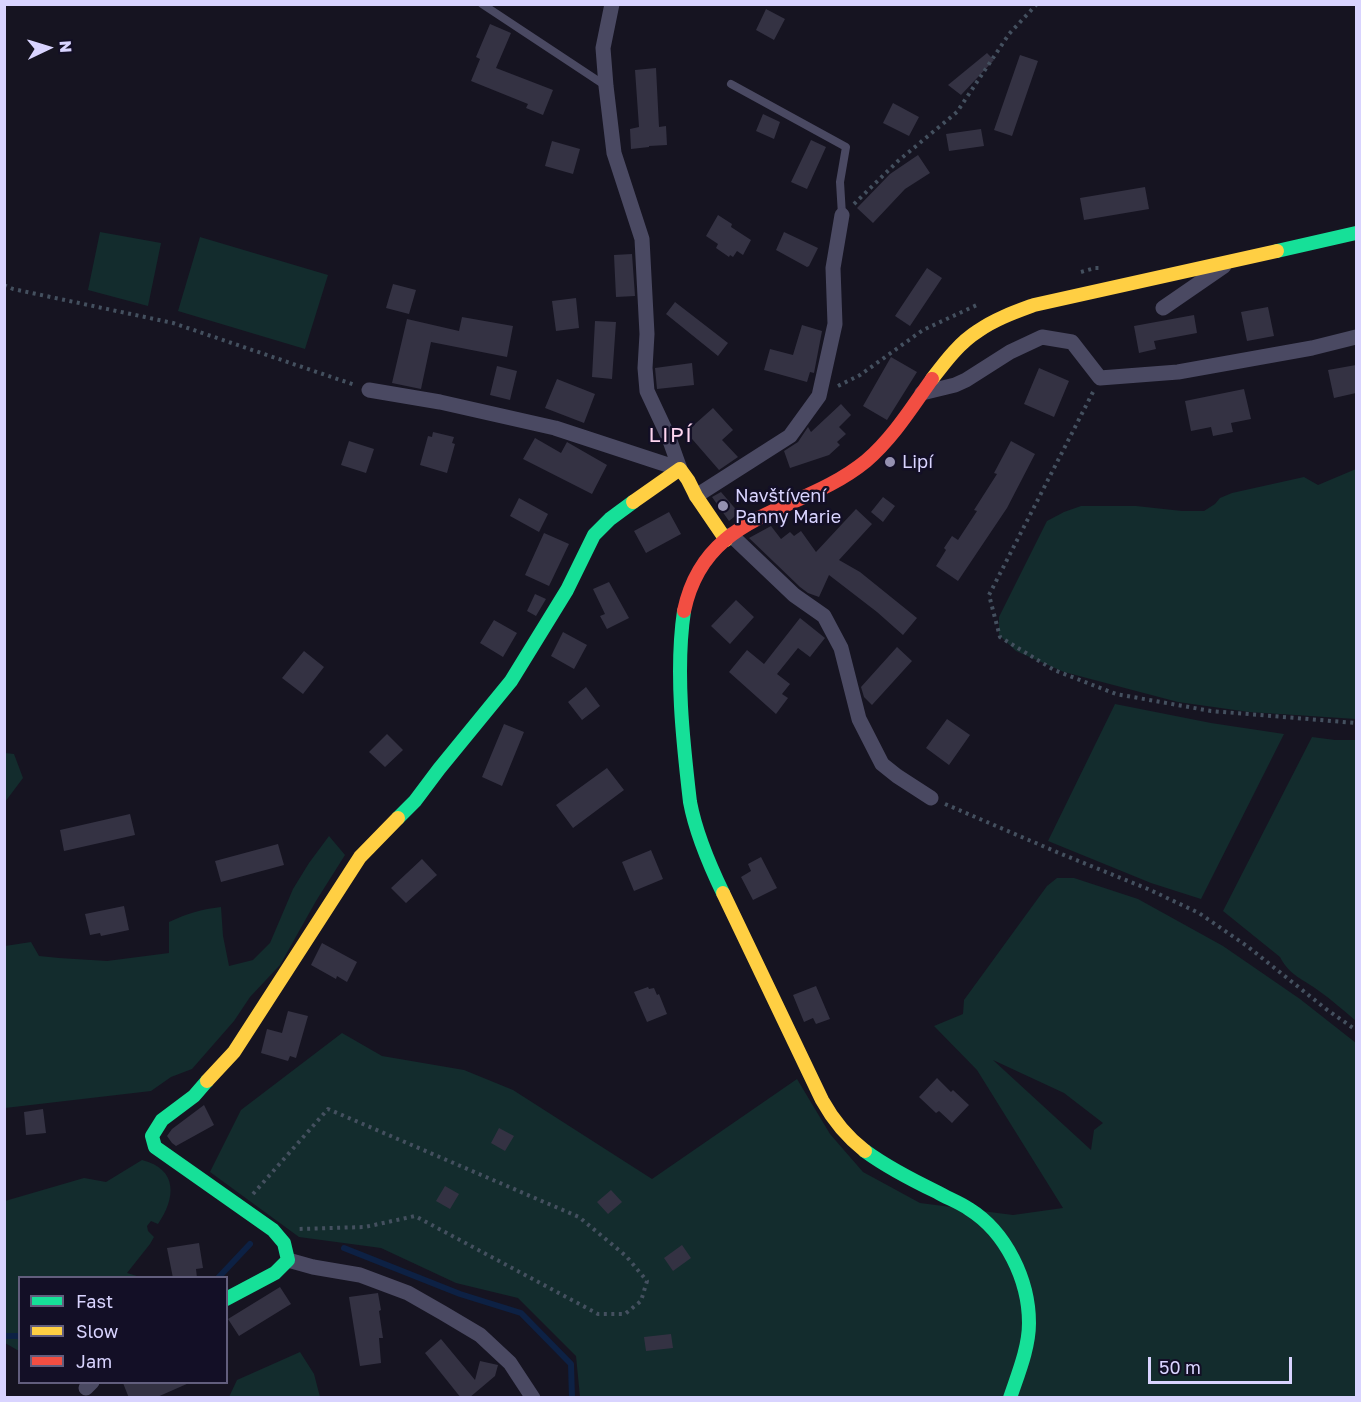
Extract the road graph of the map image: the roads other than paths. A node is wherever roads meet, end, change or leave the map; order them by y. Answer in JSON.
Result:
{"nodes":[{"id":1,"x":482,"y":4,"type":"edge"},
{"id":2,"x":612,"y":4,"type":"edge"},
{"id":3,"x":731,"y":84,"type":"dead end"},
{"id":4,"x":606,"y":86,"type":"junction"},
{"id":5,"x":842,"y":215,"type":"joint"},
{"id":6,"x":1356,"y":233,"type":"edge"},
{"id":7,"x":1231,"y":261,"type":"junction"},
{"id":8,"x":1163,"y":308,"type":"dead end"},
{"id":9,"x":1356,"y":337,"type":"edge"},
{"id":10,"x":369,"y":390,"type":"road end"},
{"id":11,"x":922,"y":393,"type":"junction"},
{"id":12,"x":680,"y":469,"type":"junction"},
{"id":13,"x":696,"y":496,"type":"junction"},
{"id":14,"x":728,"y":537,"type":"junction"},
{"id":15,"x":931,"y":798,"type":"road end"},
{"id":16,"x":288,"y":1260,"type":"junction"},
{"id":17,"x":228,"y":1298,"type":"edge"},
{"id":18,"x":533,"y":1398,"type":"edge"},
{"id":19,"x":1010,"y":1398,"type":"edge"}],
"edges":[{"from":1,"to":4,"type":"lane"},
{"from":2,"to":4,"type":"street"},
{"from":3,"to":5,"type":"lane"},
{"from":4,"to":12,"type":"street"},
{"from":5,"to":13,"type":"street"},
{"from":6,"to":7,"type":"street"},
{"from":7,"to":8,"type":"street"},
{"from":7,"to":11,"type":"street"},
{"from":9,"to":11,"type":"street"},
{"from":10,"to":12,"type":"street"},
{"from":11,"to":14,"type":"street"},
{"from":12,"to":13,"type":"street"},
{"from":12,"to":16,"type":"street"},
{"from":13,"to":14,"type":"street"},
{"from":14,"to":15,"type":"street"},
{"from":14,"to":19,"type":"street"},
{"from":16,"to":17,"type":"street"},
{"from":16,"to":18,"type":"street"}]}
